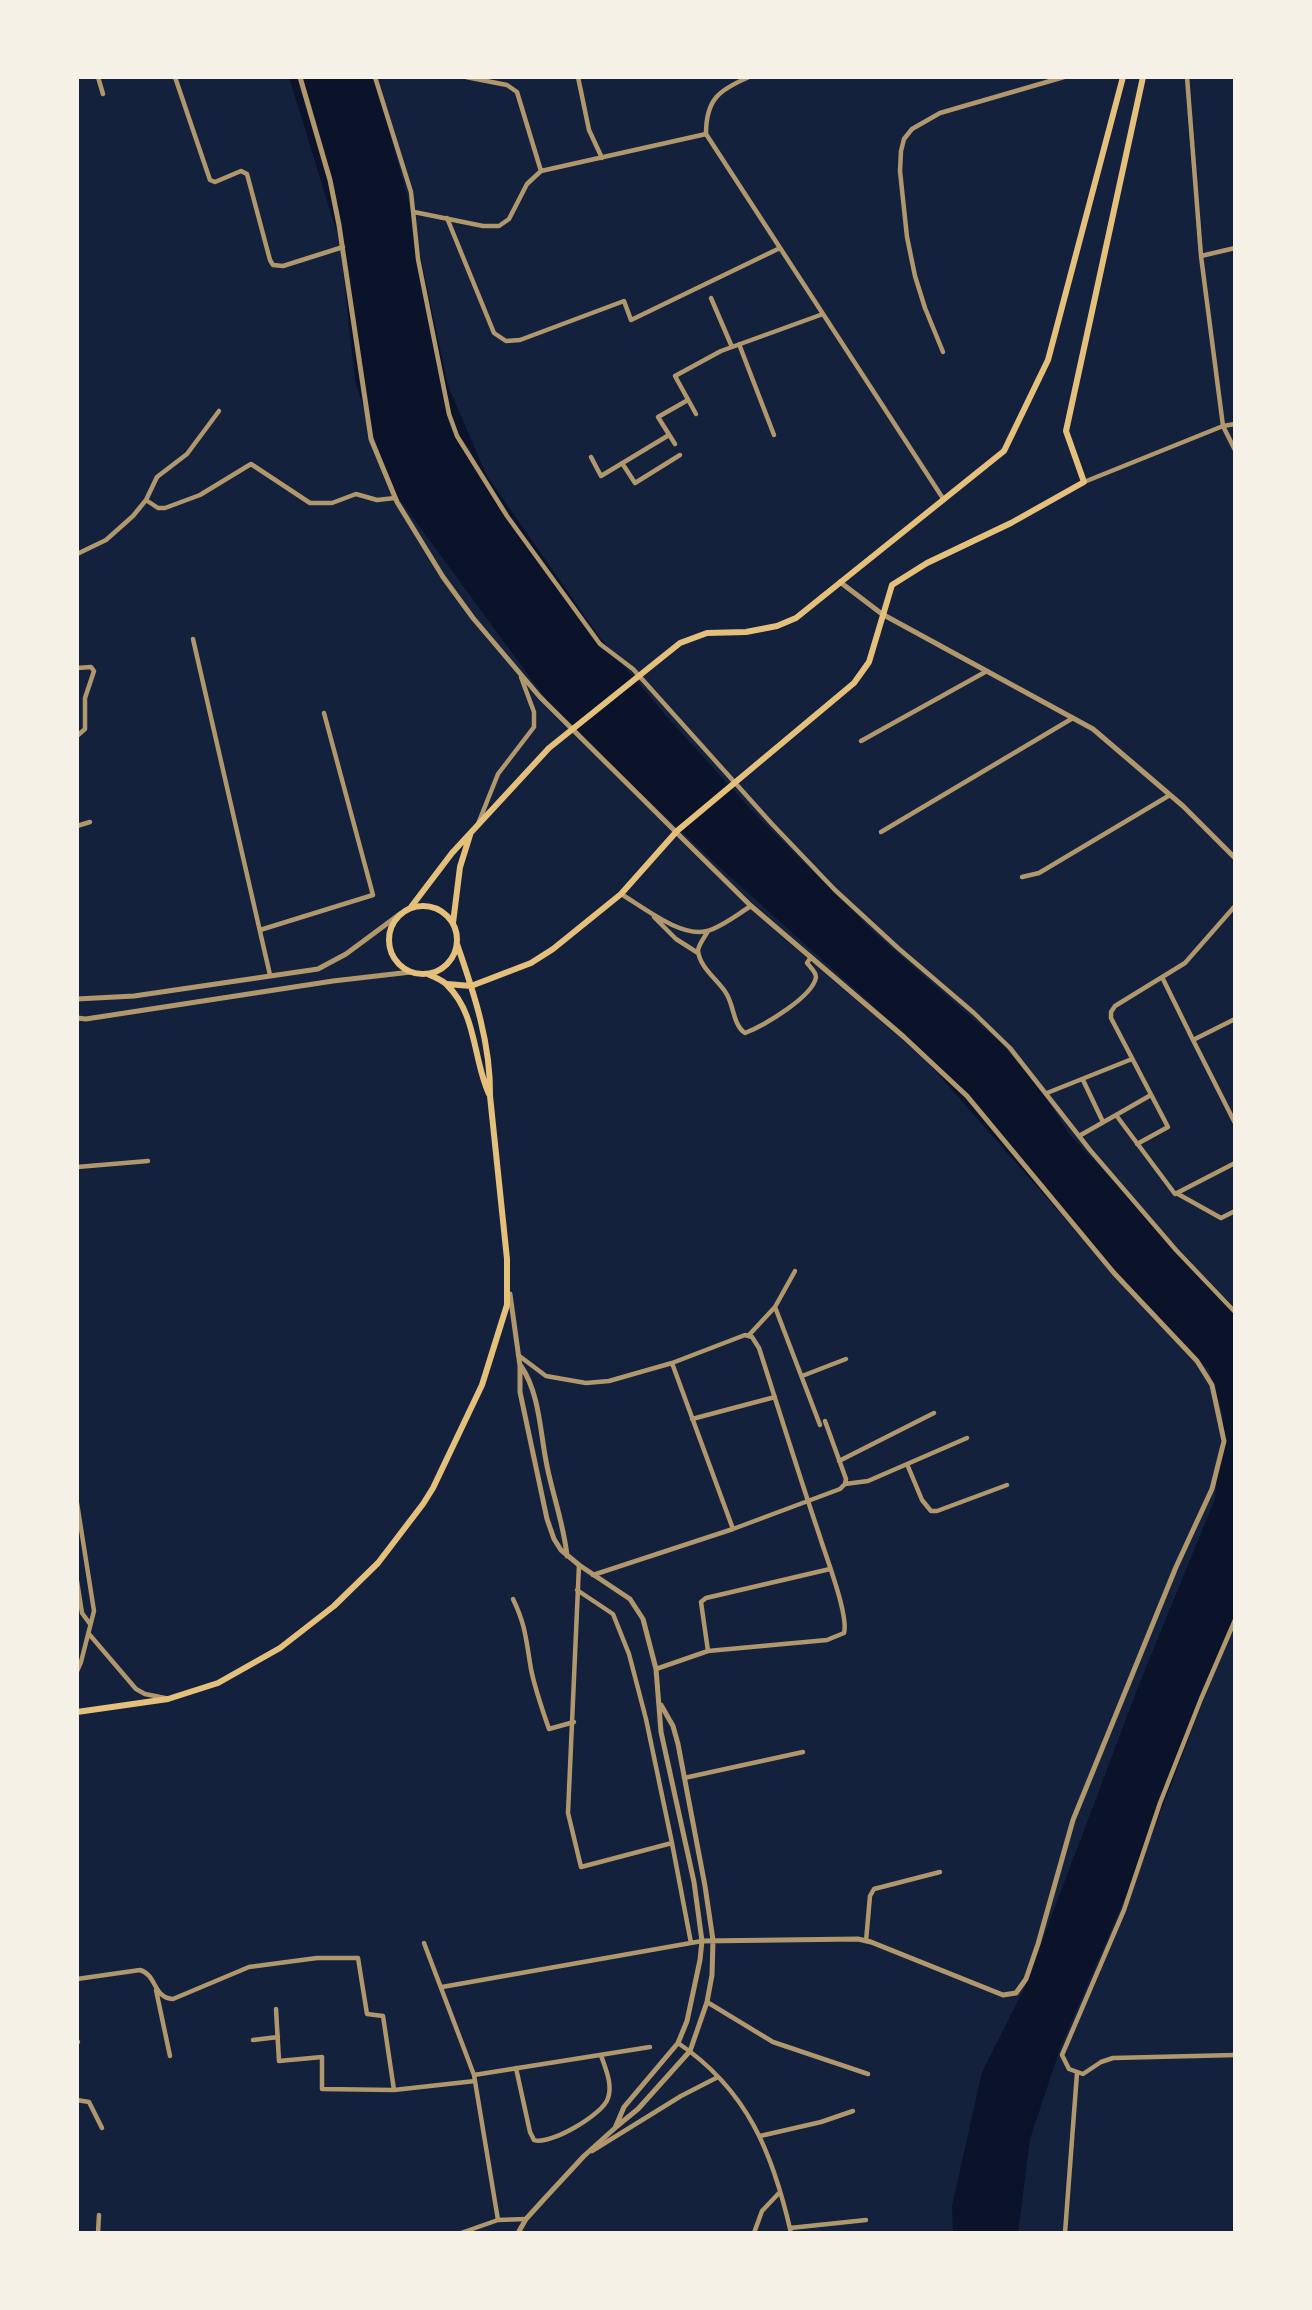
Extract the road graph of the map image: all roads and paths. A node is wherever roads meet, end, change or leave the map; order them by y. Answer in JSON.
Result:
{"nodes":[{"id":1,"x":98,"y":77,"type":"edge"},
{"id":2,"x":175,"y":77,"type":"edge"},
{"id":3,"x":300,"y":77,"type":"edge"},
{"id":4,"x":375,"y":77,"type":"edge"},
{"id":5,"x":466,"y":77,"type":"edge"},
{"id":6,"x":578,"y":77,"type":"edge"},
{"id":7,"x":749,"y":77,"type":"edge"},
{"id":8,"x":1064,"y":77,"type":"edge"},
{"id":9,"x":1123,"y":77,"type":"edge"},
{"id":10,"x":1143,"y":77,"type":"edge"},
{"id":11,"x":1187,"y":77,"type":"edge"},
{"id":12,"x":103,"y":94,"type":"dead end"},
{"id":13,"x":706,"y":134,"type":"junction"},
{"id":14,"x":602,"y":158,"type":"junction"},
{"id":15,"x":541,"y":171,"type":"junction"},
{"id":16,"x":414,"y":212,"type":"junction"},
{"id":17,"x":447,"y":218,"type":"junction"},
{"id":18,"x":343,"y":247,"type":"junction"},
{"id":19,"x":780,"y":248,"type":"junction"},
{"id":20,"x":1235,"y":248,"type":"edge"},
{"id":21,"x":1201,"y":256,"type":"junction"},
{"id":22,"x":711,"y":298,"type":"dead end"},
{"id":23,"x":823,"y":314,"type":"junction"},
{"id":24,"x":739,"y":344,"type":"junction"},
{"id":25,"x":732,"y":347,"type":"junction"},
{"id":26,"x":943,"y":352,"type":"dead end"},
{"id":27,"x":688,"y":400,"type":"junction"},
{"id":28,"x":219,"y":411,"type":"dead end"},
{"id":29,"x":696,"y":414,"type":"dead end"},
{"id":30,"x":1235,"y":424,"type":"edge"},
{"id":31,"x":1223,"y":426,"type":"junction"},
{"id":32,"x":669,"y":435,"type":"junction"},
{"id":33,"x":774,"y":435,"type":"dead end"},
{"id":34,"x":675,"y":444,"type":"dead end"},
{"id":35,"x":1235,"y":450,"type":"edge"},
{"id":36,"x":680,"y":456,"type":"dead end"},
{"id":37,"x":591,"y":457,"type":"dead end"},
{"id":38,"x":622,"y":463,"type":"junction"},
{"id":39,"x":1084,"y":482,"type":"junction"},
{"id":40,"x":395,"y":498,"type":"junction"},
{"id":41,"x":146,"y":500,"type":"junction"},
{"id":42,"x":944,"y":500,"type":"junction"},
{"id":43,"x":77,"y":554,"type":"edge"},
{"id":44,"x":840,"y":582,"type":"junction"},
{"id":45,"x":882,"y":614,"type":"junction"},
{"id":46,"x":192,"y":639,"type":"dead end"},
{"id":47,"x":77,"y":668,"type":"edge"},
{"id":48,"x":988,"y":670,"type":"junction"},
{"id":49,"x":520,"y":673,"type":"junction"},
{"id":50,"x":324,"y":713,"type":"dead end"},
{"id":51,"x":1074,"y":718,"type":"junction"},
{"id":52,"x":77,"y":736,"type":"edge"},
{"id":53,"x":861,"y":741,"type":"dead end"},
{"id":54,"x":1170,"y":795,"type":"junction"},
{"id":55,"x":90,"y":822,"type":"dead end"},
{"id":56,"x":77,"y":826,"type":"edge"},
{"id":57,"x":475,"y":828,"type":"junction"},
{"id":58,"x":881,"y":832,"type":"dead end"},
{"id":59,"x":1235,"y":858,"type":"edge"},
{"id":60,"x":1022,"y":877,"type":"dead end"},
{"id":61,"x":621,"y":894,"type":"junction"},
{"id":62,"x":751,"y":906,"type":"junction"},
{"id":63,"x":1235,"y":906,"type":"edge"},
{"id":64,"x":411,"y":907,"type":"junction"},
{"id":65,"x":649,"y":912,"type":"junction"},
{"id":66,"x":400,"y":914,"type":"junction"},
{"id":67,"x":453,"y":923,"type":"junction"},
{"id":68,"x":260,"y":930,"type":"junction"},
{"id":69,"x":708,"y":931,"type":"junction"},
{"id":70,"x":457,"y":944,"type":"junction"},
{"id":71,"x":699,"y":953,"type":"junction"},
{"id":72,"x":811,"y":957,"type":"junction"},
{"id":73,"x":411,"y":972,"type":"junction"},
{"id":74,"x":428,"y":974,"type":"junction"},
{"id":75,"x":270,"y":975,"type":"junction"},
{"id":76,"x":1163,"y":977,"type":"junction"},
{"id":77,"x":447,"y":984,"type":"junction"},
{"id":78,"x":471,"y":986,"type":"junction"},
{"id":79,"x":77,"y":999,"type":"edge"},
{"id":80,"x":77,"y":1018,"type":"edge"},
{"id":81,"x":1235,"y":1019,"type":"edge"},
{"id":82,"x":1194,"y":1040,"type":"junction"},
{"id":83,"x":1132,"y":1059,"type":"junction"},
{"id":84,"x":1083,"y":1080,"type":"junction"},
{"id":85,"x":1047,"y":1093,"type":"junction"},
{"id":86,"x":490,"y":1096,"type":"junction"},
{"id":87,"x":1151,"y":1096,"type":"junction"},
{"id":88,"x":1116,"y":1115,"type":"junction"},
{"id":89,"x":1103,"y":1122,"type":"junction"},
{"id":90,"x":1235,"y":1123,"type":"edge"},
{"id":91,"x":1079,"y":1136,"type":"junction"},
{"id":92,"x":1137,"y":1144,"type":"junction"},
{"id":93,"x":148,"y":1161,"type":"dead end"},
{"id":94,"x":1235,"y":1163,"type":"edge"},
{"id":95,"x":77,"y":1167,"type":"edge"},
{"id":96,"x":1178,"y":1194,"type":"junction"},
{"id":97,"x":1235,"y":1211,"type":"edge"},
{"id":98,"x":795,"y":1271,"type":"dead end"},
{"id":99,"x":509,"y":1287,"type":"junction"},
{"id":100,"x":775,"y":1307,"type":"junction"},
{"id":101,"x":1235,"y":1312,"type":"edge"},
{"id":102,"x":749,"y":1335,"type":"junction"},
{"id":103,"x":517,"y":1354,"type":"junction"},
{"id":104,"x":846,"y":1359,"type":"dead end"},
{"id":105,"x":671,"y":1363,"type":"junction"},
{"id":106,"x":520,"y":1366,"type":"junction"},
{"id":107,"x":802,"y":1376,"type":"junction"},
{"id":108,"x":775,"y":1397,"type":"junction"},
{"id":109,"x":934,"y":1413,"type":"dead end"},
{"id":110,"x":692,"y":1419,"type":"junction"},
{"id":111,"x":967,"y":1438,"type":"dead end"},
{"id":112,"x":839,"y":1461,"type":"junction"},
{"id":113,"x":907,"y":1464,"type":"junction"},
{"id":114,"x":845,"y":1484,"type":"junction"},
{"id":115,"x":1007,"y":1485,"type":"dead end"},
{"id":116,"x":808,"y":1502,"type":"junction"},
{"id":117,"x":77,"y":1503,"type":"edge"},
{"id":118,"x":733,"y":1529,"type":"junction"},
{"id":119,"x":567,"y":1556,"type":"junction"},
{"id":120,"x":579,"y":1566,"type":"junction"},
{"id":121,"x":830,"y":1569,"type":"junction"},
{"id":122,"x":593,"y":1575,"type":"junction"},
{"id":123,"x":77,"y":1581,"type":"edge"},
{"id":124,"x":577,"y":1590,"type":"junction"},
{"id":125,"x":513,"y":1599,"type":"dead end"},
{"id":126,"x":1235,"y":1620,"type":"edge"},
{"id":127,"x":90,"y":1624,"type":"junction"},
{"id":128,"x":89,"y":1634,"type":"junction"},
{"id":129,"x":708,"y":1651,"type":"junction"},
{"id":130,"x":656,"y":1669,"type":"junction"},
{"id":131,"x":77,"y":1671,"type":"edge"},
{"id":132,"x":169,"y":1699,"type":"junction"},
{"id":133,"x":660,"y":1702,"type":"junction"},
{"id":134,"x":77,"y":1712,"type":"edge"},
{"id":135,"x":574,"y":1722,"type":"junction"},
{"id":136,"x":803,"y":1752,"type":"dead end"},
{"id":137,"x":684,"y":1778,"type":"junction"},
{"id":138,"x":672,"y":1843,"type":"junction"},
{"id":139,"x":940,"y":1872,"type":"dead end"},
{"id":140,"x":713,"y":1940,"type":"junction"},
{"id":141,"x":702,"y":1941,"type":"junction"},
{"id":142,"x":866,"y":1941,"type":"junction"},
{"id":143,"x":424,"y":1943,"type":"dead end"},
{"id":144,"x":691,"y":1943,"type":"junction"},
{"id":145,"x":77,"y":1979,"type":"edge"},
{"id":146,"x":442,"y":1987,"type":"junction"},
{"id":147,"x":156,"y":1989,"type":"junction"},
{"id":148,"x":707,"y":2002,"type":"junction"},
{"id":149,"x":276,"y":2009,"type":"dead end"},
{"id":150,"x":278,"y":2037,"type":"junction"},
{"id":151,"x":253,"y":2040,"type":"dead end"},
{"id":152,"x":678,"y":2043,"type":"junction"},
{"id":153,"x":650,"y":2047,"type":"dead end"},
{"id":154,"x":690,"y":2051,"type":"junction"},
{"id":155,"x":601,"y":2055,"type":"junction"},
{"id":156,"x":1235,"y":2055,"type":"edge"},
{"id":157,"x":170,"y":2056,"type":"dead end"},
{"id":158,"x":516,"y":2068,"type":"junction"},
{"id":159,"x":1077,"y":2073,"type":"junction"},
{"id":160,"x":868,"y":2074,"type":"dead end"},
{"id":161,"x":718,"y":2077,"type":"junction"},
{"id":162,"x":475,"y":2078,"type":"junction"},
{"id":163,"x":394,"y":2090,"type":"junction"},
{"id":164,"x":77,"y":2100,"type":"edge"},
{"id":165,"x":853,"y":2111,"type":"dead end"},
{"id":166,"x":102,"y":2128,"type":"dead end"},
{"id":167,"x":615,"y":2128,"type":"junction"},
{"id":168,"x":760,"y":2136,"type":"junction"},
{"id":169,"x":584,"y":2156,"type":"junction"},
{"id":170,"x":780,"y":2192,"type":"junction"},
{"id":171,"x":99,"y":2215,"type":"dead end"},
{"id":172,"x":526,"y":2219,"type":"junction"},
{"id":173,"x":498,"y":2220,"type":"junction"},
{"id":174,"x":866,"y":2220,"type":"dead end"},
{"id":175,"x":791,"y":2230,"type":"edge"},
{"id":176,"x":98,"y":2233,"type":"edge"},
{"id":177,"x":461,"y":2233,"type":"edge"},
{"id":178,"x":518,"y":2233,"type":"edge"},
{"id":179,"x":754,"y":2233,"type":"edge"},
{"id":180,"x":1065,"y":2233,"type":"edge"}],
"edges":[{"from":1,"to":12,"type":"street"},
{"from":2,"to":18,"type":"street"},
{"from":3,"to":18,"type":"street"},
{"from":4,"to":16,"type":"street"},
{"from":5,"to":15,"type":"street"},
{"from":6,"to":14,"type":"street"},
{"from":7,"to":13,"type":"street"},
{"from":8,"to":26,"type":"street"},
{"from":9,"to":42,"type":"main road"},
{"from":10,"to":39,"type":"main road"},
{"from":11,"to":21,"type":"street"},
{"from":13,"to":14,"type":"street"},
{"from":13,"to":19,"type":"street"},
{"from":14,"to":15,"type":"street"},
{"from":15,"to":17,"type":"street"},
{"from":16,"to":17,"type":"street"},
{"from":16,"to":85,"type":"street"},
{"from":17,"to":19,"type":"street"},
{"from":18,"to":40,"type":"street"},
{"from":19,"to":23,"type":"street"},
{"from":20,"to":21,"type":"street"},
{"from":21,"to":31,"type":"street"},
{"from":22,"to":25,"type":"street"},
{"from":23,"to":24,"type":"street"},
{"from":23,"to":42,"type":"street"},
{"from":24,"to":25,"type":"street"},
{"from":24,"to":33,"type":"street"},
{"from":25,"to":27,"type":"street"},
{"from":27,"to":29,"type":"street"},
{"from":27,"to":32,"type":"street"},
{"from":28,"to":41,"type":"street"},
{"from":30,"to":31,"type":"street"},
{"from":31,"to":35,"type":"street"},
{"from":31,"to":39,"type":"street"},
{"from":32,"to":34,"type":"street"},
{"from":32,"to":38,"type":"street"},
{"from":36,"to":38,"type":"street"},
{"from":37,"to":38,"type":"street"},
{"from":39,"to":45,"type":"main road"},
{"from":40,"to":41,"type":"street"},
{"from":40,"to":49,"type":"street"},
{"from":41,"to":43,"type":"street"},
{"from":42,"to":44,"type":"main road"},
{"from":44,"to":45,"type":"street"},
{"from":44,"to":57,"type":"main road"},
{"from":45,"to":48,"type":"street"},
{"from":45,"to":61,"type":"main road"},
{"from":46,"to":68,"type":"street"},
{"from":47,"to":52,"type":"street"},
{"from":48,"to":51,"type":"street"},
{"from":48,"to":53,"type":"street"},
{"from":49,"to":57,"type":"street"},
{"from":49,"to":62,"type":"street"},
{"from":50,"to":68,"type":"street"},
{"from":51,"to":54,"type":"street"},
{"from":51,"to":58,"type":"street"},
{"from":54,"to":59,"type":"street"},
{"from":54,"to":60,"type":"street"},
{"from":55,"to":56,"type":"street"},
{"from":57,"to":64,"type":"main road"},
{"from":57,"to":67,"type":"main road"},
{"from":61,"to":65,"type":"street"},
{"from":61,"to":78,"type":"main road"},
{"from":62,"to":69,"type":"street"},
{"from":62,"to":72,"type":"street"},
{"from":63,"to":76,"type":"street"},
{"from":64,"to":66,"type":"main road"},
{"from":64,"to":67,"type":"main road"},
{"from":65,"to":69,"type":"street"},
{"from":65,"to":71,"type":"street"},
{"from":66,"to":73,"type":"main road"},
{"from":66,"to":75,"type":"street"},
{"from":67,"to":70,"type":"main road"},
{"from":68,"to":75,"type":"street"},
{"from":69,"to":71,"type":"street"},
{"from":70,"to":74,"type":"main road"},
{"from":70,"to":78,"type":"main road"},
{"from":71,"to":72,"type":"street"},
{"from":72,"to":142,"type":"street"},
{"from":73,"to":74,"type":"main road"},
{"from":73,"to":80,"type":"street"},
{"from":74,"to":77,"type":"main road"},
{"from":75,"to":79,"type":"street"},
{"from":76,"to":82,"type":"street"},
{"from":76,"to":83,"type":"street"},
{"from":77,"to":78,"type":"main road"},
{"from":77,"to":86,"type":"main road"},
{"from":78,"to":86,"type":"main road"},
{"from":81,"to":82,"type":"street"},
{"from":82,"to":90,"type":"street"},
{"from":83,"to":84,"type":"street"},
{"from":83,"to":87,"type":"street"},
{"from":84,"to":85,"type":"street"},
{"from":84,"to":89,"type":"street"},
{"from":85,"to":91,"type":"street"},
{"from":86,"to":99,"type":"main road"},
{"from":87,"to":88,"type":"street"},
{"from":87,"to":92,"type":"street"},
{"from":88,"to":89,"type":"street"},
{"from":88,"to":92,"type":"street"},
{"from":89,"to":91,"type":"street"},
{"from":91,"to":101,"type":"street"},
{"from":92,"to":96,"type":"street"},
{"from":93,"to":95,"type":"street"},
{"from":94,"to":96,"type":"street"},
{"from":96,"to":97,"type":"street"},
{"from":98,"to":100,"type":"street"},
{"from":99,"to":103,"type":"street"},
{"from":99,"to":132,"type":"main road"},
{"from":100,"to":102,"type":"street"},
{"from":100,"to":107,"type":"street"},
{"from":102,"to":105,"type":"street"},
{"from":102,"to":108,"type":"street"},
{"from":103,"to":105,"type":"street"},
{"from":103,"to":106,"type":"street"},
{"from":104,"to":107,"type":"street"},
{"from":105,"to":110,"type":"street"},
{"from":106,"to":119,"type":"street"},
{"from":106,"to":119,"type":"street"},
{"from":107,"to":112,"type":"street"},
{"from":108,"to":110,"type":"street"},
{"from":108,"to":116,"type":"street"},
{"from":109,"to":112,"type":"street"},
{"from":110,"to":118,"type":"street"},
{"from":111,"to":113,"type":"street"},
{"from":112,"to":114,"type":"street"},
{"from":113,"to":114,"type":"street"},
{"from":113,"to":115,"type":"street"},
{"from":114,"to":116,"type":"street"},
{"from":116,"to":118,"type":"street"},
{"from":116,"to":121,"type":"street"},
{"from":117,"to":127,"type":"street"},
{"from":118,"to":122,"type":"street"},
{"from":119,"to":120,"type":"street"},
{"from":120,"to":122,"type":"street"},
{"from":120,"to":124,"type":"street"},
{"from":121,"to":129,"type":"street"},
{"from":121,"to":129,"type":"street"},
{"from":122,"to":130,"type":"street"},
{"from":123,"to":127,"type":"street"},
{"from":124,"to":135,"type":"street"},
{"from":124,"to":138,"type":"street"},
{"from":125,"to":135,"type":"street"},
{"from":126,"to":159,"type":"street"},
{"from":127,"to":128,"type":"street"},
{"from":128,"to":131,"type":"street"},
{"from":128,"to":132,"type":"street"},
{"from":129,"to":130,"type":"street"},
{"from":130,"to":133,"type":"street"},
{"from":132,"to":134,"type":"main road"},
{"from":133,"to":137,"type":"street"},
{"from":133,"to":141,"type":"street"},
{"from":135,"to":138,"type":"street"},
{"from":136,"to":137,"type":"street"},
{"from":137,"to":140,"type":"street"},
{"from":138,"to":144,"type":"street"},
{"from":139,"to":142,"type":"street"},
{"from":140,"to":141,"type":"street"},
{"from":140,"to":142,"type":"street"},
{"from":140,"to":148,"type":"street"},
{"from":141,"to":144,"type":"street"},
{"from":141,"to":152,"type":"street"},
{"from":143,"to":146,"type":"street"},
{"from":144,"to":146,"type":"street"},
{"from":145,"to":147,"type":"street"},
{"from":146,"to":162,"type":"street"},
{"from":147,"to":157,"type":"street"},
{"from":147,"to":163,"type":"street"},
{"from":148,"to":154,"type":"street"},
{"from":148,"to":160,"type":"street"},
{"from":149,"to":150,"type":"street"},
{"from":150,"to":151,"type":"street"},
{"from":150,"to":163,"type":"street"},
{"from":152,"to":154,"type":"street"},
{"from":152,"to":167,"type":"street"},
{"from":153,"to":155,"type":"street"},
{"from":154,"to":161,"type":"street"},
{"from":154,"to":167,"type":"street"},
{"from":155,"to":158,"type":"street"},
{"from":155,"to":158,"type":"street"},
{"from":156,"to":159,"type":"street"},
{"from":158,"to":162,"type":"street"},
{"from":159,"to":180,"type":"street"},
{"from":161,"to":168,"type":"street"},
{"from":161,"to":169,"type":"street"},
{"from":162,"to":163,"type":"street"},
{"from":162,"to":173,"type":"street"},
{"from":164,"to":166,"type":"street"},
{"from":165,"to":168,"type":"street"},
{"from":167,"to":169,"type":"street"},
{"from":168,"to":170,"type":"street"},
{"from":169,"to":172,"type":"street"},
{"from":170,"to":175,"type":"street"},
{"from":170,"to":179,"type":"street"},
{"from":171,"to":176,"type":"street"},
{"from":172,"to":173,"type":"street"},
{"from":172,"to":178,"type":"street"},
{"from":173,"to":177,"type":"street"},
{"from":174,"to":175,"type":"street"}]}
